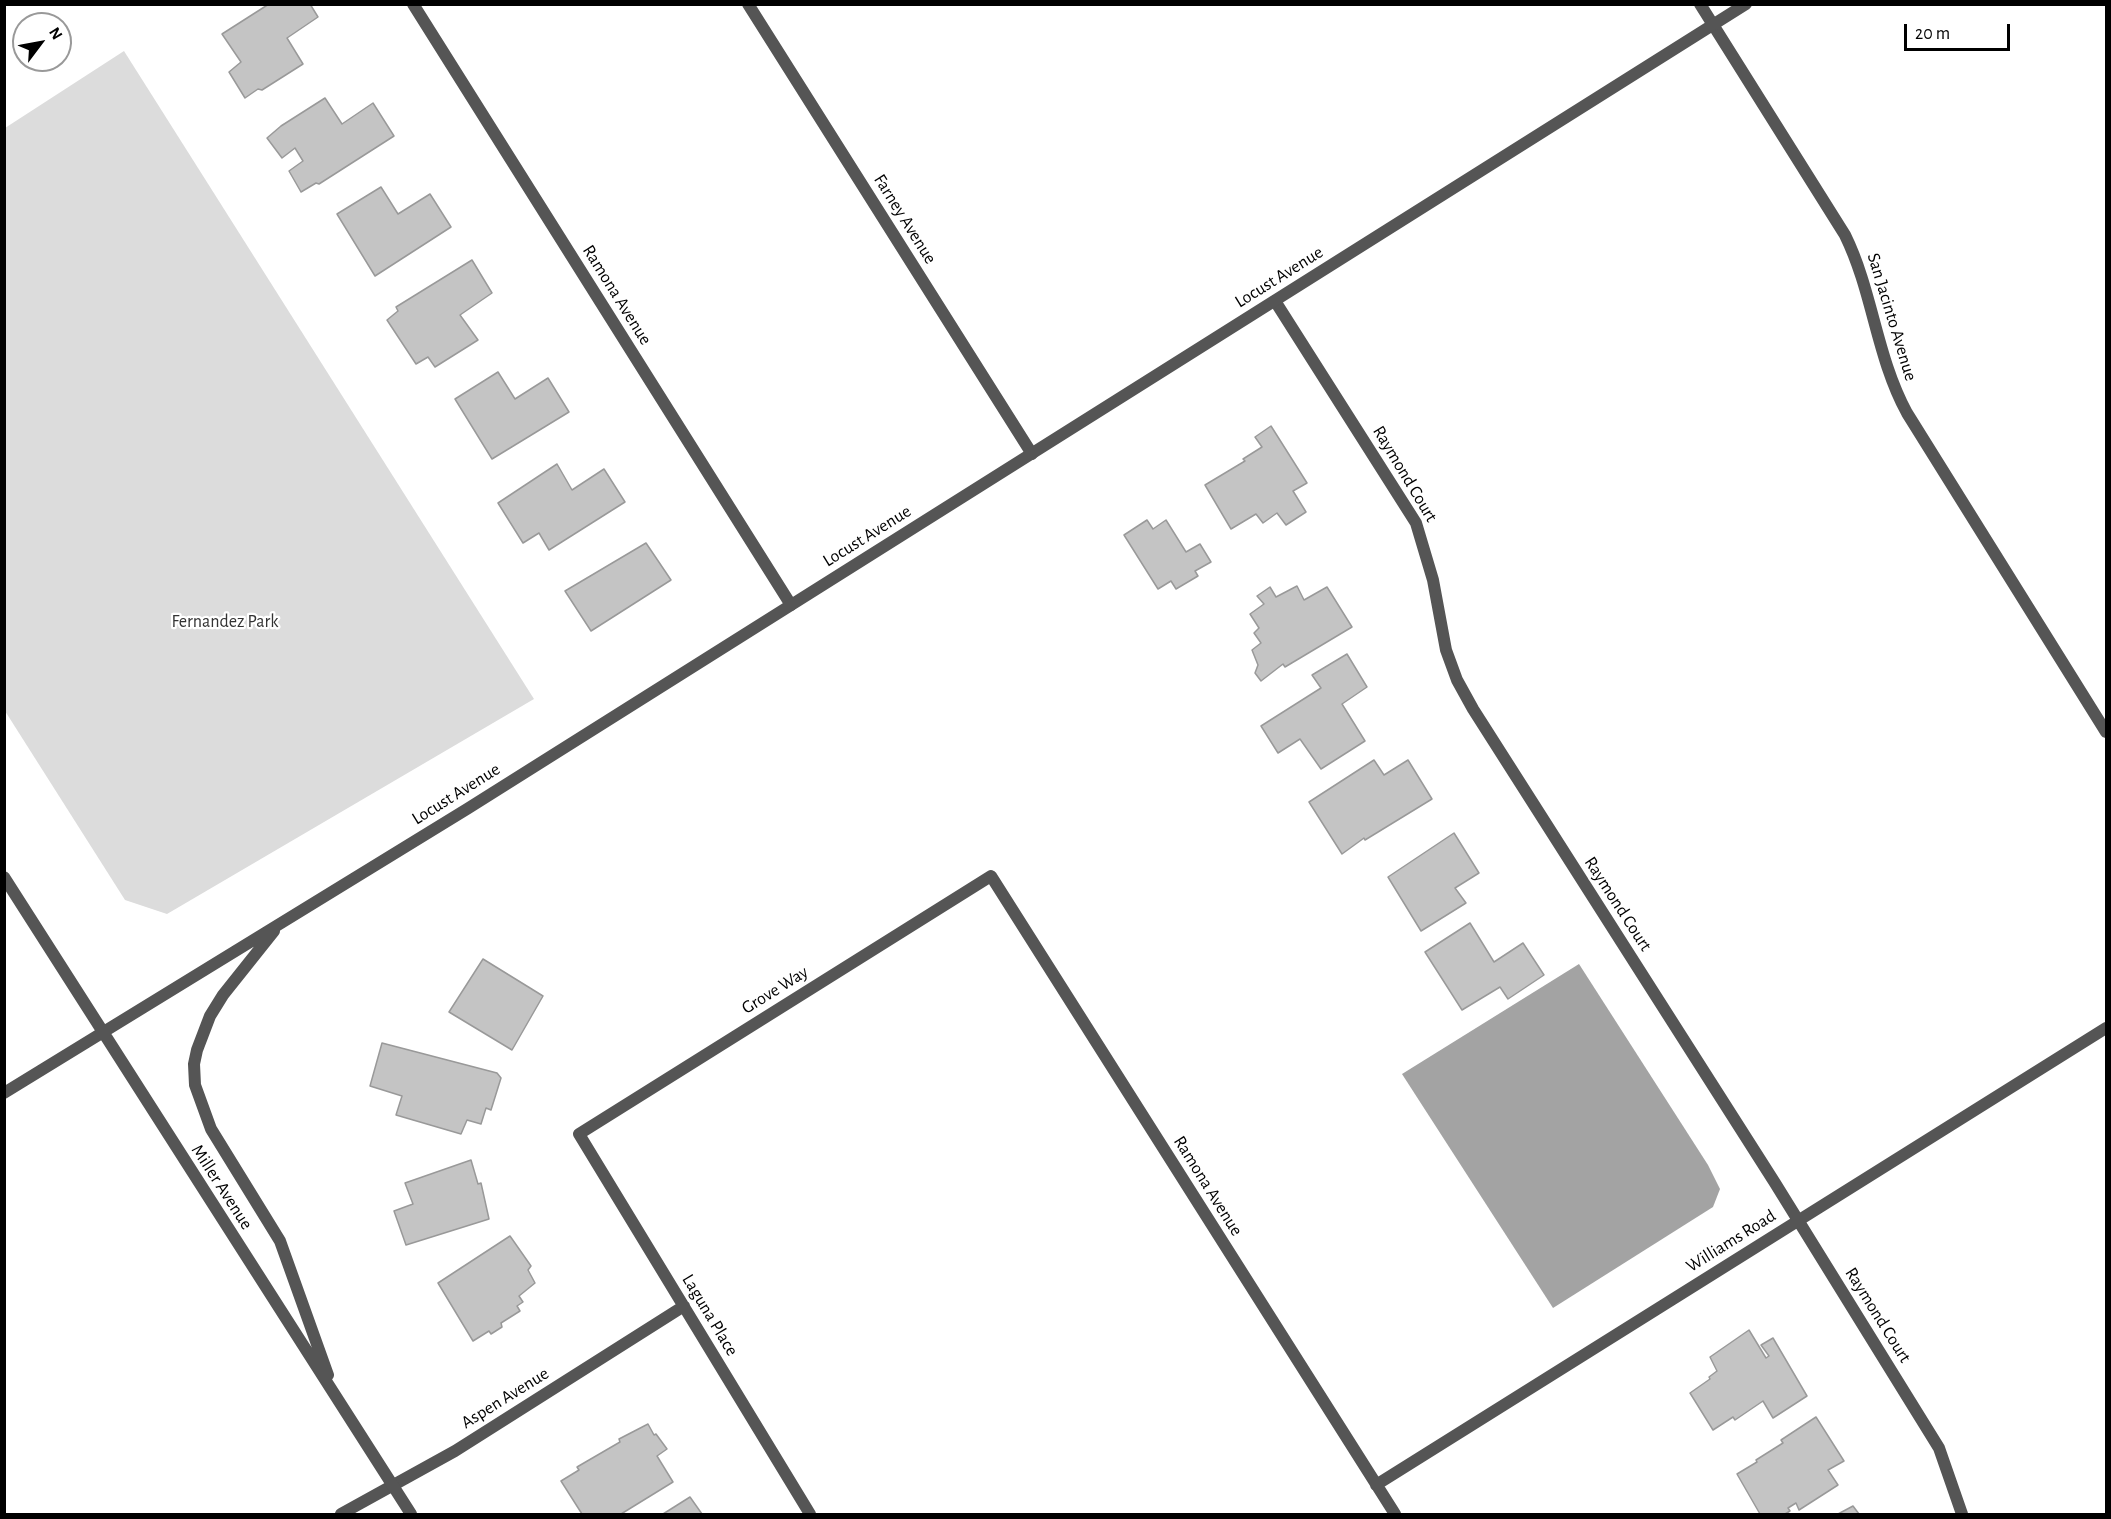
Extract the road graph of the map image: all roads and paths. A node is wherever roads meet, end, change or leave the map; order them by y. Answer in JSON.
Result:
{"nodes":[{"id":1,"x":413,"y":4,"type":"edge"},
{"id":2,"x":748,"y":4,"type":"edge"},
{"id":3,"x":1700,"y":4,"type":"edge"},
{"id":4,"x":1746,"y":4,"type":"edge"},
{"id":5,"x":1713,"y":26,"type":"junction"},
{"id":6,"x":1275,"y":301,"type":"junction"},
{"id":7,"x":1032,"y":453,"type":"junction"},
{"id":8,"x":791,"y":605,"type":"junction"},
{"id":9,"x":2106,"y":732,"type":"edge"},
{"id":10,"x":991,"y":876,"type":"joint"},
{"id":11,"x":4,"y":878,"type":"edge"},
{"id":12,"x":280,"y":924,"type":"junction"},
{"id":13,"x":2106,"y":1028,"type":"edge"},
{"id":14,"x":103,"y":1033,"type":"junction"},
{"id":15,"x":4,"y":1093,"type":"edge"},
{"id":16,"x":579,"y":1134,"type":"joint"},
{"id":17,"x":1798,"y":1220,"type":"junction"},
{"id":18,"x":684,"y":1306,"type":"junction"},
{"id":19,"x":335,"y":1396,"type":"junction"},
{"id":20,"x":392,"y":1484,"type":"junction"},
{"id":21,"x":1376,"y":1485,"type":"junction"},
{"id":22,"x":341,"y":1515,"type":"edge"},
{"id":23,"x":411,"y":1515,"type":"edge"},
{"id":24,"x":810,"y":1515,"type":"edge"},
{"id":25,"x":1395,"y":1515,"type":"edge"},
{"id":26,"x":1962,"y":1515,"type":"edge"}],
"edges":[{"from":1,"to":8,"type":"street","name":"Ramona Avenue"},
{"from":2,"to":7,"type":"street","name":"Farney Avenue"},
{"from":3,"to":5,"type":"street","name":"San Jacinto Avenue"},
{"from":4,"to":5,"type":"street","name":"Locust Avenue"},
{"from":5,"to":6,"type":"street","name":"Locust Avenue"},
{"from":5,"to":9,"type":"street","name":"San Jacinto Avenue"},
{"from":6,"to":7,"type":"street","name":"Locust Avenue"},
{"from":6,"to":17,"type":"street","name":"Raymond Court"},
{"from":7,"to":8,"type":"street","name":"Locust Avenue"},
{"from":8,"to":12,"type":"street","name":"Locust Avenue"},
{"from":10,"to":16,"type":"street","name":"Grove Way"},
{"from":10,"to":21,"type":"street","name":"Ramona Avenue"},
{"from":11,"to":14,"type":"street","name":"Miller Avenue"},
{"from":12,"to":14,"type":"street","name":"Locust Avenue"},
{"from":12,"to":19,"type":"street"},
{"from":13,"to":17,"type":"street","name":"Williams Road"},
{"from":14,"to":15,"type":"street","name":"Locust Avenue"},
{"from":14,"to":19,"type":"street","name":"Miller Avenue"},
{"from":16,"to":18,"type":"street","name":"Laguna Place"},
{"from":17,"to":21,"type":"street","name":"Williams Road"},
{"from":17,"to":26,"type":"street","name":"Raymond Court"},
{"from":18,"to":20,"type":"street","name":"Aspen Avenue"},
{"from":18,"to":24,"type":"street","name":"Laguna Place"},
{"from":19,"to":20,"type":"street","name":"Miller Avenue"},
{"from":20,"to":22,"type":"street","name":"Aspen Avenue"},
{"from":20,"to":23,"type":"street","name":"Miller Avenue"},
{"from":21,"to":25,"type":"street","name":"Ramona Avenue"}]}
